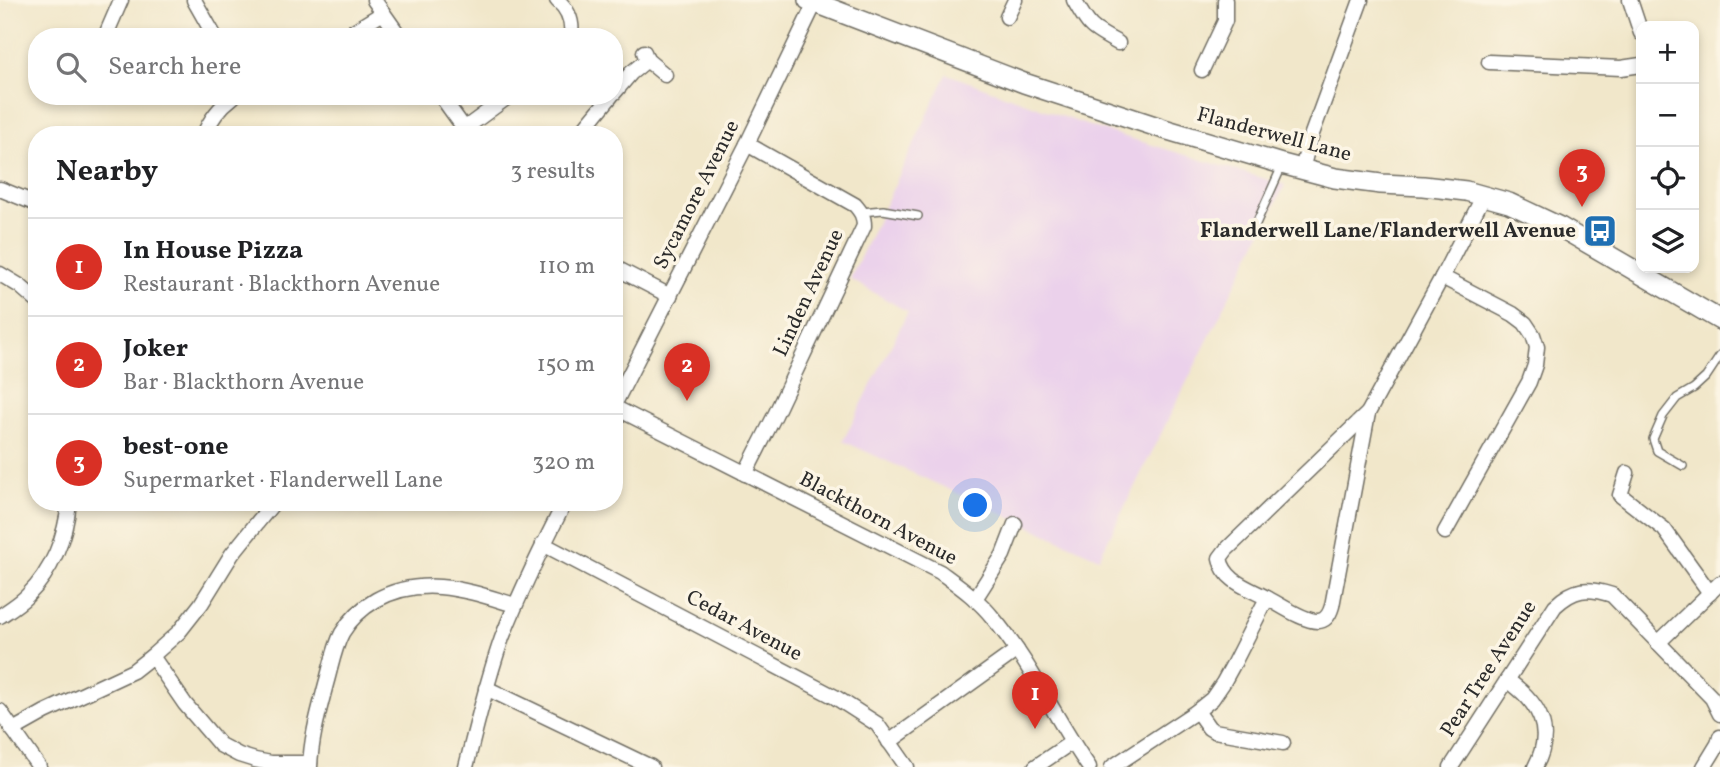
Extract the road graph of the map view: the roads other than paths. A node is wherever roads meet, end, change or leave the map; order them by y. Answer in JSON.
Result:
{"nodes":[{"id":1,"x":121,"y":0,"type":"edge"},
{"id":2,"x":194,"y":0,"type":"edge"},
{"id":3,"x":374,"y":0,"type":"edge"},
{"id":4,"x":557,"y":0,"type":"edge"},
{"id":5,"x":1015,"y":0,"type":"edge"},
{"id":6,"x":1074,"y":0,"type":"edge"},
{"id":7,"x":1225,"y":0,"type":"edge"},
{"id":8,"x":1361,"y":0,"type":"edge"},
{"id":9,"x":1630,"y":0,"type":"edge"},
{"id":10,"x":812,"y":2,"type":"edge"},
{"id":11,"x":383,"y":13,"type":"junction"},
{"id":12,"x":1007,"y":17,"type":"dead end"},
{"id":13,"x":1637,"y":21,"type":"edge"},
{"id":14,"x":109,"y":28,"type":"edge"},
{"id":15,"x":210,"y":28,"type":"edge"},
{"id":16,"x":359,"y":28,"type":"edge"},
{"id":17,"x":394,"y":28,"type":"edge"},
{"id":18,"x":572,"y":28,"type":"edge"},
{"id":19,"x":1118,"y":43,"type":"dead end"},
{"id":20,"x":1489,"y":62,"type":"dead end"},
{"id":21,"x":1636,"y":66,"type":"edge"},
{"id":22,"x":1202,"y":70,"type":"dead end"},
{"id":23,"x":665,"y":75,"type":"dead end"},
{"id":24,"x":623,"y":82,"type":"edge"},
{"id":25,"x":223,"y":105,"type":"edge"},
{"id":26,"x":447,"y":105,"type":"edge"},
{"id":27,"x":498,"y":105,"type":"edge"},
{"id":28,"x":604,"y":105,"type":"edge"},
{"id":29,"x":208,"y":126,"type":"edge"},
{"id":30,"x":462,"y":126,"type":"edge"},
{"id":31,"x":473,"y":126,"type":"edge"},
{"id":32,"x":586,"y":126,"type":"edge"},
{"id":33,"x":747,"y":144,"type":"junction"},
{"id":34,"x":1282,"y":164,"type":"junction"},
{"id":35,"x":1302,"y":170,"type":"junction"},
{"id":36,"x":0,"y":189,"type":"edge"},
{"id":37,"x":1484,"y":195,"type":"junction"},
{"id":38,"x":28,"y":200,"type":"edge"},
{"id":39,"x":862,"y":212,"type":"junction"},
{"id":40,"x":918,"y":216,"type":"dead end"},
{"id":41,"x":1255,"y":226,"type":"dead end"},
{"id":42,"x":623,"y":272,"type":"edge"},
{"id":43,"x":0,"y":274,"type":"edge"},
{"id":44,"x":1442,"y":277,"type":"junction"},
{"id":45,"x":28,"y":293,"type":"edge"},
{"id":46,"x":670,"y":296,"type":"junction"},
{"id":47,"x":1720,"y":320,"type":"edge"},
{"id":48,"x":1719,"y":359,"type":"edge"},
{"id":49,"x":623,"y":388,"type":"edge"},
{"id":50,"x":623,"y":411,"type":"edge"},
{"id":51,"x":1368,"y":413,"type":"junction"},
{"id":52,"x":1683,"y":466,"type":"dead end"},
{"id":53,"x":1628,"y":472,"type":"dead end"},
{"id":54,"x":745,"y":474,"type":"junction"},
{"id":55,"x":68,"y":511,"type":"edge"},
{"id":56,"x":267,"y":511,"type":"edge"},
{"id":57,"x":560,"y":511,"type":"edge"},
{"id":58,"x":1015,"y":524,"type":"dead end"},
{"id":59,"x":1445,"y":532,"type":"dead end"},
{"id":60,"x":543,"y":544,"type":"junction"},
{"id":61,"x":1715,"y":588,"type":"edge"},
{"id":62,"x":1267,"y":598,"type":"junction"},
{"id":63,"x":975,"y":599,"type":"junction"},
{"id":64,"x":515,"y":605,"type":"junction"},
{"id":65,"x":0,"y":616,"type":"edge"},
{"id":66,"x":1658,"y":643,"type":"junction"},
{"id":67,"x":1017,"y":650,"type":"junction"},
{"id":68,"x":152,"y":656,"type":"junction"},
{"id":69,"x":1507,"y":680,"type":"junction"},
{"id":70,"x":486,"y":688,"type":"junction"},
{"id":71,"x":0,"y":711,"type":"edge"},
{"id":72,"x":1197,"y":712,"type":"junction"},
{"id":73,"x":1720,"y":714,"type":"edge"},
{"id":74,"x":13,"y":730,"type":"junction"},
{"id":75,"x":1720,"y":737,"type":"edge"},
{"id":76,"x":889,"y":741,"type":"junction"},
{"id":77,"x":1072,"y":742,"type":"junction"},
{"id":78,"x":1283,"y":743,"type":"dead end"},
{"id":79,"x":621,"y":760,"type":"edge"},
{"id":80,"x":310,"y":765,"type":"edge"},
{"id":81,"x":39,"y":767,"type":"edge"},
{"id":82,"x":466,"y":767,"type":"edge"},
{"id":83,"x":651,"y":767,"type":"edge"},
{"id":84,"x":907,"y":767,"type":"edge"},
{"id":85,"x":1035,"y":767,"type":"edge"},
{"id":86,"x":1089,"y":767,"type":"edge"},
{"id":87,"x":1112,"y":767,"type":"edge"},
{"id":88,"x":1451,"y":767,"type":"edge"},
{"id":89,"x":1535,"y":767,"type":"edge"},
{"id":90,"x":1704,"y":767,"type":"edge"}],
"edges":[{"from":1,"to":14,"type":"street"},
{"from":2,"to":15,"type":"street"},
{"from":3,"to":11,"type":"street"},
{"from":4,"to":18,"type":"street"},
{"from":5,"to":12,"type":"street"},
{"from":6,"to":19,"type":"street"},
{"from":7,"to":22,"type":"street"},
{"from":8,"to":35,"type":"street"},
{"from":9,"to":13,"type":"street"},
{"from":10,"to":33,"type":"street","name":"Sycamore Avenue"},
{"from":10,"to":34,"type":"street","name":"Flanderwell Lane"},
{"from":11,"to":16,"type":"street"},
{"from":11,"to":17,"type":"street"},
{"from":20,"to":21,"type":"street"},
{"from":23,"to":24,"type":"street"},
{"from":25,"to":29,"type":"street"},
{"from":26,"to":30,"type":"street"},
{"from":27,"to":31,"type":"street"},
{"from":28,"to":32,"type":"street"},
{"from":33,"to":39,"type":"street","name":"Linden Avenue"},
{"from":33,"to":46,"type":"street","name":"Sycamore Avenue"},
{"from":34,"to":35,"type":"street","name":"Flanderwell Lane"},
{"from":34,"to":41,"type":"lane"},
{"from":35,"to":37,"type":"street","name":"Flanderwell Lane"},
{"from":36,"to":38,"type":"street"},
{"from":37,"to":44,"type":"street"},
{"from":37,"to":47,"type":"street","name":"Flanderwell Lane"},
{"from":39,"to":40,"type":"lane"},
{"from":39,"to":54,"type":"street","name":"Linden Avenue"},
{"from":42,"to":46,"type":"street"},
{"from":43,"to":45,"type":"street"},
{"from":44,"to":51,"type":"street"},
{"from":44,"to":59,"type":"street"},
{"from":46,"to":49,"type":"street","name":"Sycamore Avenue"},
{"from":48,"to":52,"type":"lane"},
{"from":50,"to":54,"type":"street","name":"Blackthorn Avenue"},
{"from":51,"to":62,"type":"street"},
{"from":51,"to":62,"type":"street"},
{"from":53,"to":61,"type":"street"},
{"from":54,"to":63,"type":"street","name":"Blackthorn Avenue"},
{"from":55,"to":65,"type":"street"},
{"from":56,"to":68,"type":"street"},
{"from":57,"to":60,"type":"street"},
{"from":58,"to":63,"type":"street"},
{"from":60,"to":64,"type":"street"},
{"from":60,"to":76,"type":"street","name":"Cedar Avenue"},
{"from":61,"to":66,"type":"street"},
{"from":62,"to":72,"type":"street"},
{"from":63,"to":67,"type":"street","name":"Blackthorn Avenue"},
{"from":64,"to":70,"type":"street"},
{"from":64,"to":80,"type":"street"},
{"from":66,"to":69,"type":"street","name":"Pear Tree Avenue"},
{"from":66,"to":73,"type":"street","name":"Pear Tree Avenue"},
{"from":67,"to":76,"type":"street"},
{"from":67,"to":77,"type":"street","name":"Blackthorn Avenue"},
{"from":68,"to":74,"type":"street"},
{"from":68,"to":80,"type":"street"},
{"from":69,"to":88,"type":"street","name":"Pear Tree Avenue"},
{"from":69,"to":89,"type":"street"},
{"from":70,"to":79,"type":"street"},
{"from":70,"to":82,"type":"street"},
{"from":71,"to":74,"type":"street"},
{"from":72,"to":78,"type":"street"},
{"from":72,"to":87,"type":"street"},
{"from":74,"to":81,"type":"street"},
{"from":75,"to":90,"type":"street"},
{"from":76,"to":84,"type":"street","name":"Cedar Avenue"},
{"from":77,"to":85,"type":"street"},
{"from":77,"to":86,"type":"street","name":"Blackthorn Avenue"},
{"from":79,"to":83,"type":"street"}]}
